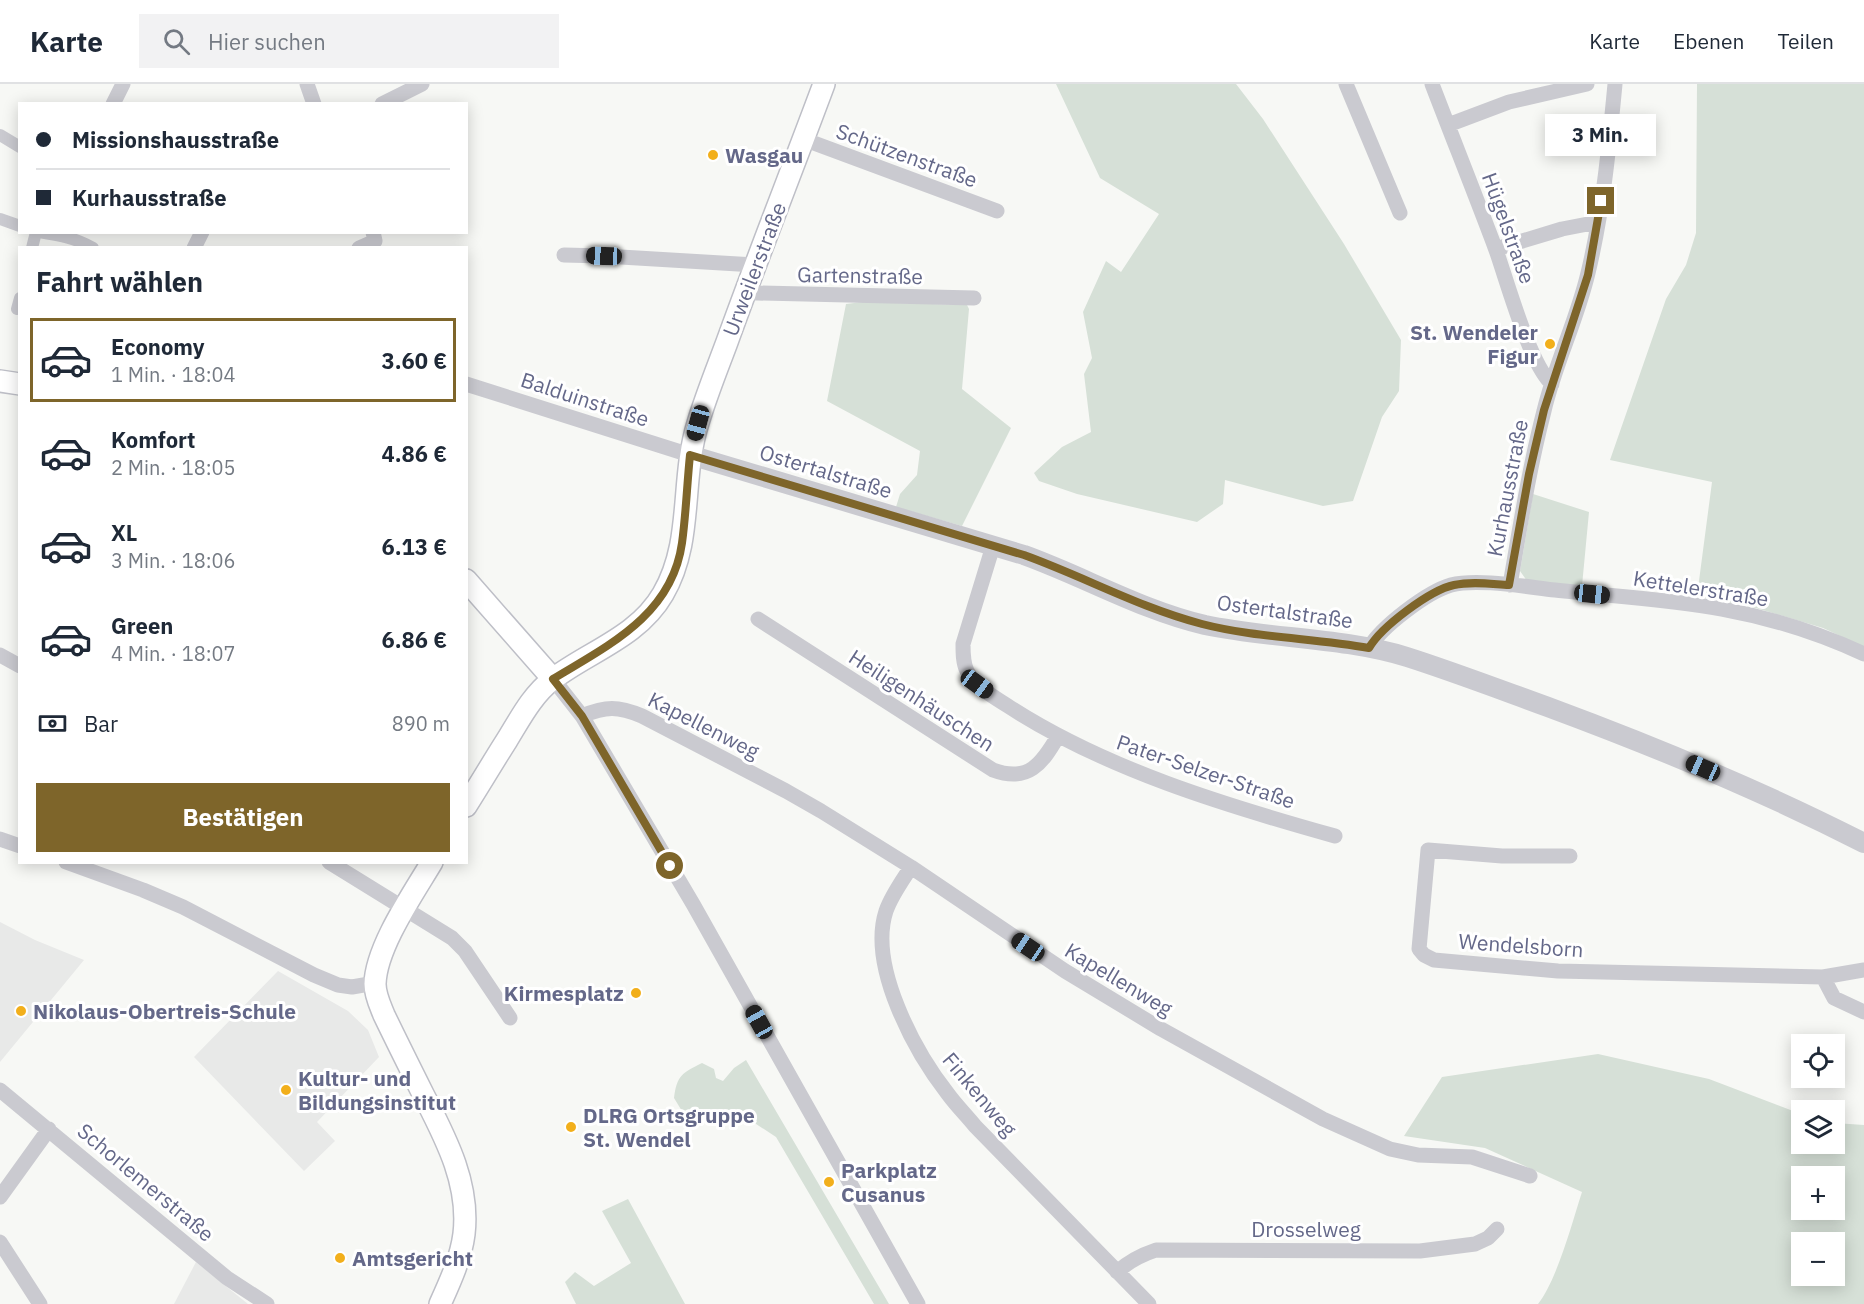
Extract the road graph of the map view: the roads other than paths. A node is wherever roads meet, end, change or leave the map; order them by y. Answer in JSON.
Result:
{"nodes":[{"id":1,"x":123,"y":84,"type":"edge"},
{"id":2,"x":307,"y":84,"type":"edge"},
{"id":3,"x":422,"y":84,"type":"edge"},
{"id":4,"x":824,"y":84,"type":"edge"},
{"id":5,"x":1346,"y":84,"type":"edge"},
{"id":6,"x":1432,"y":84,"type":"edge"},
{"id":7,"x":1587,"y":84,"type":"edge"},
{"id":8,"x":1615,"y":84,"type":"edge"},
{"id":9,"x":113,"y":102,"type":"edge"},
{"id":10,"x":313,"y":102,"type":"edge"},
{"id":11,"x":385,"y":102,"type":"edge"},
{"id":12,"x":1448,"y":125,"type":"junction"},
{"id":13,"x":0,"y":135,"type":"edge"},
{"id":14,"x":803,"y":139,"type":"junction"},
{"id":15,"x":18,"y":146,"type":"edge"},
{"id":16,"x":997,"y":211,"type":"dead end"},
{"id":17,"x":1400,"y":213,"type":"dead end"},
{"id":18,"x":0,"y":219,"type":"edge"},
{"id":19,"x":1598,"y":222,"type":"junction"},
{"id":20,"x":18,"y":225,"type":"edge"},
{"id":21,"x":50,"y":234,"type":"edge"},
{"id":22,"x":374,"y":237,"type":"edge"},
{"id":23,"x":88,"y":243,"type":"edge"},
{"id":24,"x":361,"y":246,"type":"edge"},
{"id":25,"x":1496,"y":249,"type":"junction"},
{"id":26,"x":564,"y":255,"type":"dead end"},
{"id":27,"x":755,"y":265,"type":"junction"},
{"id":28,"x":745,"y":291,"type":"junction"},
{"id":29,"x":974,"y":298,"type":"dead end"},
{"id":30,"x":0,"y":381,"type":"edge"},
{"id":31,"x":18,"y":384,"type":"edge"},
{"id":32,"x":1552,"y":384,"type":"junction"},
{"id":33,"x":468,"y":385,"type":"edge"},
{"id":34,"x":690,"y":455,"type":"junction"},
{"id":35,"x":993,"y":546,"type":"junction"},
{"id":36,"x":468,"y":582,"type":"edge"},
{"id":37,"x":1509,"y":585,"type":"junction"},
{"id":38,"x":758,"y":619,"type":"dead end"},
{"id":39,"x":1369,"y":648,"type":"junction"},
{"id":40,"x":1864,"y":654,"type":"edge"},
{"id":41,"x":0,"y":655,"type":"edge"},
{"id":42,"x":18,"y":665,"type":"edge"},
{"id":43,"x":553,"y":679,"type":"junction"},
{"id":44,"x":582,"y":716,"type":"junction"},
{"id":45,"x":1058,"y":736,"type":"junction"},
{"id":46,"x":468,"y":803,"type":"edge"},
{"id":47,"x":1335,"y":836,"type":"dead end"},
{"id":48,"x":0,"y":839,"type":"edge"},
{"id":49,"x":1864,"y":843,"type":"edge"},
{"id":50,"x":18,"y":845,"type":"edge"},
{"id":51,"x":1570,"y":856,"type":"dead end"},
{"id":52,"x":72,"y":864,"type":"edge"},
{"id":53,"x":332,"y":864,"type":"edge"},
{"id":54,"x":431,"y":864,"type":"edge"},
{"id":55,"x":911,"y":867,"type":"junction"},
{"id":56,"x":405,"y":908,"type":"junction"},
{"id":57,"x":1864,"y":970,"type":"edge"},
{"id":58,"x":1822,"y":977,"type":"junction"},
{"id":59,"x":375,"y":983,"type":"junction"},
{"id":60,"x":1864,"y":1012,"type":"edge"},
{"id":61,"x":510,"y":1018,"type":"dead end"},
{"id":62,"x":0,"y":1090,"type":"edge"},
{"id":63,"x":49,"y":1129,"type":"junction"},
{"id":64,"x":1530,"y":1176,"type":"dead end"},
{"id":65,"x":0,"y":1197,"type":"edge"},
{"id":66,"x":1497,"y":1229,"type":"dead end"},
{"id":67,"x":0,"y":1242,"type":"edge"},
{"id":68,"x":1117,"y":1272,"type":"junction"},
{"id":69,"x":40,"y":1304,"type":"edge"},
{"id":70,"x":267,"y":1304,"type":"edge"},
{"id":71,"x":440,"y":1304,"type":"edge"},
{"id":72,"x":918,"y":1304,"type":"edge"},
{"id":73,"x":1149,"y":1304,"type":"edge"}],
"edges":[{"from":1,"to":9,"type":"street"},
{"from":2,"to":10,"type":"street"},
{"from":3,"to":11,"type":"street"},
{"from":4,"to":14,"type":"main road","name":"Urweilerstraße"},
{"from":5,"to":17,"type":"street"},
{"from":6,"to":12,"type":"street","name":"Hügelstraße"},
{"from":7,"to":12,"type":"street"},
{"from":8,"to":19,"type":"street","name":"Kurhausstraße"},
{"from":12,"to":25,"type":"street","name":"Hügelstraße"},
{"from":13,"to":15,"type":"street"},
{"from":14,"to":16,"type":"street","name":"Schützenstraße"},
{"from":14,"to":27,"type":"main road","name":"Urweilerstraße"},
{"from":18,"to":20,"type":"street"},
{"from":19,"to":25,"type":"street"},
{"from":19,"to":32,"type":"street","name":"Kurhausstraße"},
{"from":21,"to":23,"type":"street"},
{"from":22,"to":24,"type":"street"},
{"from":25,"to":32,"type":"street","name":"Hügelstraße"},
{"from":26,"to":27,"type":"street"},
{"from":27,"to":28,"type":"main road","name":"Urweilerstraße"},
{"from":28,"to":29,"type":"street","name":"Gartenstraße"},
{"from":28,"to":34,"type":"main road","name":"Urweilerstraße"},
{"from":30,"to":31,"type":"main road"},
{"from":32,"to":37,"type":"street","name":"Kurhausstraße"},
{"from":33,"to":34,"type":"street","name":"Balduinstraße"},
{"from":34,"to":35,"type":"street","name":"Ostertalstraße"},
{"from":34,"to":43,"type":"main road","name":"Urweilerstraße"},
{"from":35,"to":39,"type":"street","name":"Ostertalstraße"},
{"from":35,"to":45,"type":"street","name":"Pater-Selzer-Straße"},
{"from":36,"to":43,"type":"main road"},
{"from":37,"to":39,"type":"street","name":"Kettelerstraße"},
{"from":37,"to":40,"type":"street","name":"Kettelerstraße"},
{"from":38,"to":45,"type":"street","name":"Heiligenhäuschen"},
{"from":39,"to":49,"type":"street","name":"Ostertalstraße"},
{"from":41,"to":42,"type":"street"},
{"from":43,"to":44,"type":"street"},
{"from":43,"to":46,"type":"main road","name":"Urweilerstraße"},
{"from":44,"to":55,"type":"street","name":"Kapellenweg"},
{"from":44,"to":72,"type":"street"},
{"from":45,"to":47,"type":"street","name":"Pater-Selzer-Straße"},
{"from":48,"to":50,"type":"street"},
{"from":51,"to":58,"type":"street","name":"Wendelsborn"},
{"from":52,"to":59,"type":"street"},
{"from":53,"to":56,"type":"street"},
{"from":54,"to":56,"type":"main road"},
{"from":55,"to":64,"type":"street","name":"Kapellenweg"},
{"from":55,"to":68,"type":"street","name":"Finkenweg"},
{"from":56,"to":59,"type":"main road"},
{"from":56,"to":61,"type":"street"},
{"from":57,"to":58,"type":"street","name":"Wendelsborn"},
{"from":58,"to":60,"type":"street"},
{"from":59,"to":71,"type":"main road"},
{"from":62,"to":63,"type":"street","name":"Schorlemerstraße"},
{"from":63,"to":65,"type":"street"},
{"from":63,"to":70,"type":"street","name":"Schorlemerstraße"},
{"from":66,"to":68,"type":"street","name":"Drosselweg"},
{"from":67,"to":69,"type":"street"},
{"from":68,"to":73,"type":"street","name":"Finkenweg"}]}
